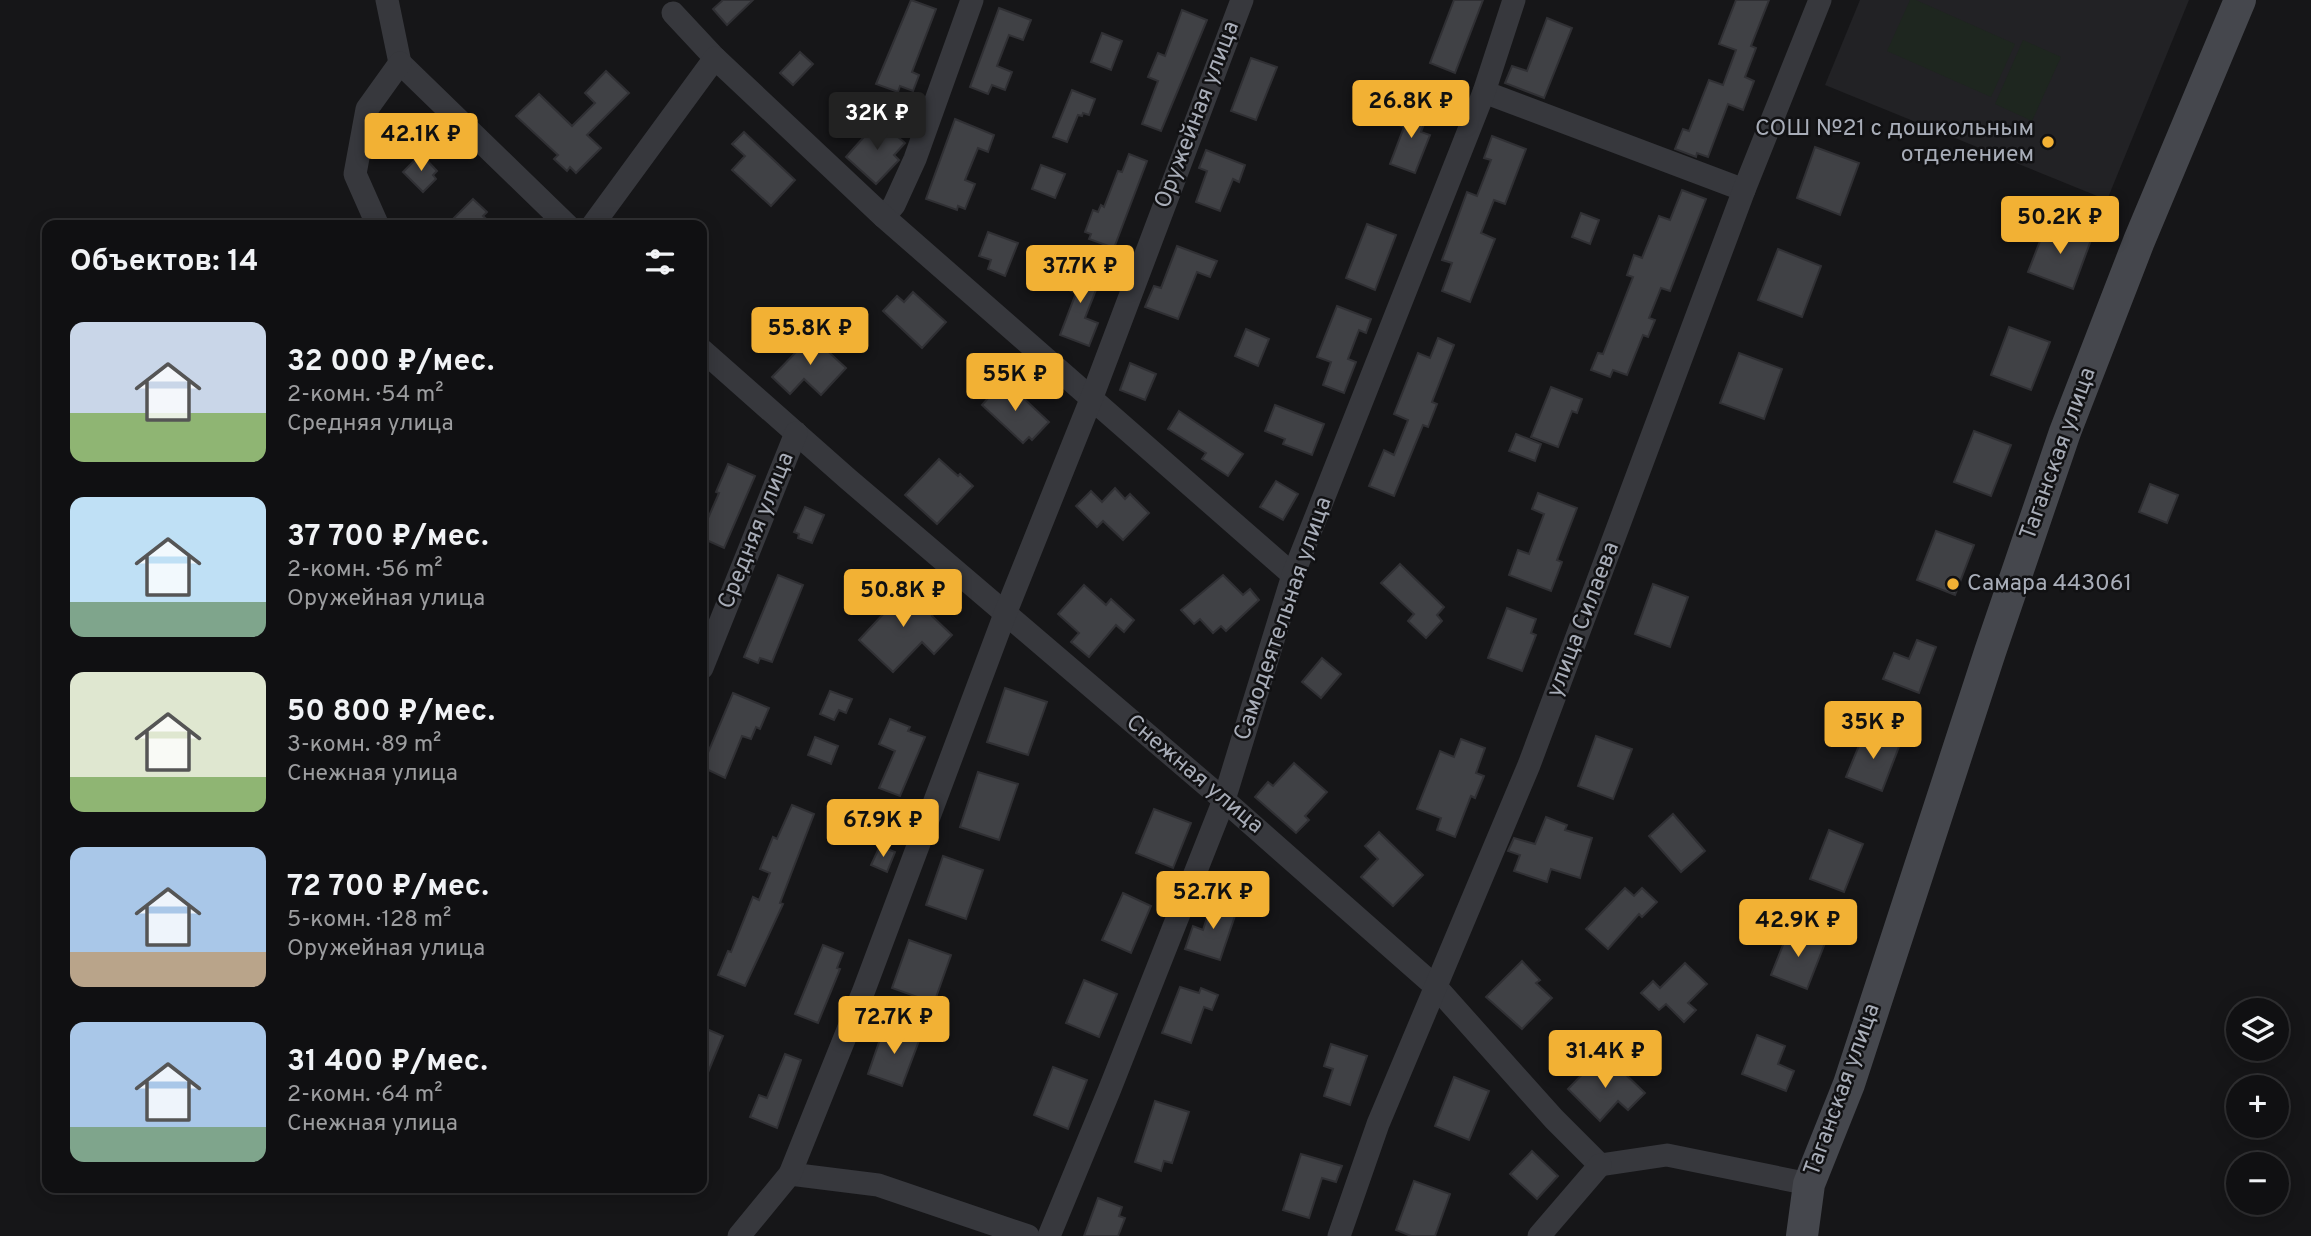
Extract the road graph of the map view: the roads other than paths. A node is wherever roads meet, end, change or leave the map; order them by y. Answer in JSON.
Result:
{"nodes":[{"id":1,"x":387,"y":0,"type":"edge"},
{"id":2,"x":972,"y":0,"type":"edge"},
{"id":3,"x":1242,"y":0,"type":"edge"},
{"id":4,"x":1514,"y":0,"type":"edge"},
{"id":5,"x":1820,"y":0,"type":"edge"},
{"id":6,"x":2240,"y":0,"type":"edge"},
{"id":7,"x":673,"y":13,"type":"dead end"},
{"id":8,"x":715,"y":58,"type":"junction"},
{"id":9,"x":400,"y":63,"type":"junction"},
{"id":10,"x":1484,"y":92,"type":"junction"},
{"id":11,"x":1744,"y":190,"type":"junction"},
{"id":12,"x":884,"y":217,"type":"junction"},
{"id":13,"x":375,"y":220,"type":"edge"},
{"id":14,"x":562,"y":220,"type":"edge"},
{"id":15,"x":596,"y":220,"type":"edge"},
{"id":16,"x":707,"y":354,"type":"edge"},
{"id":17,"x":1092,"y":397,"type":"junction"},
{"id":18,"x":796,"y":433,"type":"junction"},
{"id":19,"x":1293,"y":575,"type":"junction"},
{"id":20,"x":1005,"y":614,"type":"junction"},
{"id":21,"x":707,"y":656,"type":"edge"},
{"id":22,"x":1224,"y":800,"type":"junction"},
{"id":23,"x":1436,"y":987,"type":"junction"},
{"id":24,"x":1600,"y":1164,"type":"junction"},
{"id":25,"x":790,"y":1174,"type":"junction"},
{"id":26,"x":1809,"y":1184,"type":"junction"},
{"id":27,"x":739,"y":1236,"type":"edge"},
{"id":28,"x":1028,"y":1236,"type":"edge"},
{"id":29,"x":1049,"y":1236,"type":"edge"},
{"id":30,"x":1339,"y":1236,"type":"edge"},
{"id":31,"x":1539,"y":1236,"type":"edge"},
{"id":32,"x":1802,"y":1236,"type":"edge"}],
"edges":[{"from":1,"to":9,"type":"street"},
{"from":2,"to":12,"type":"street"},
{"from":3,"to":17,"type":"street","name":"Оружейная улица"},
{"from":4,"to":10,"type":"street","name":"Самодеятельная улица"},
{"from":5,"to":11,"type":"street","name":"улица Силаева"},
{"from":6,"to":26,"type":"main road","name":"Таганская улица"},
{"from":7,"to":8,"type":"street"},
{"from":8,"to":12,"type":"street"},
{"from":8,"to":15,"type":"street"},
{"from":9,"to":13,"type":"street"},
{"from":9,"to":14,"type":"street"},
{"from":10,"to":11,"type":"street"},
{"from":10,"to":19,"type":"street","name":"Самодеятельная улица"},
{"from":11,"to":23,"type":"street","name":"улица Силаева"},
{"from":12,"to":17,"type":"street"},
{"from":16,"to":18,"type":"street","name":"Снежная улица"},
{"from":17,"to":19,"type":"street"},
{"from":17,"to":20,"type":"street","name":"Оружейная улица"},
{"from":18,"to":20,"type":"street","name":"Снежная улица"},
{"from":18,"to":21,"type":"street","name":"Средняя улица"},
{"from":19,"to":22,"type":"street","name":"Самодеятельная улица"},
{"from":20,"to":22,"type":"street","name":"Снежная улица"},
{"from":20,"to":25,"type":"street","name":"Оружейная улица"},
{"from":22,"to":23,"type":"street","name":"Снежная улица"},
{"from":22,"to":29,"type":"street","name":"Самодеятельная улица"},
{"from":23,"to":24,"type":"street","name":"Снежная улица"},
{"from":23,"to":30,"type":"street","name":"улица Силаева"},
{"from":24,"to":26,"type":"street"},
{"from":24,"to":31,"type":"street"},
{"from":25,"to":27,"type":"street","name":"Оружейная улица"},
{"from":25,"to":28,"type":"street"},
{"from":26,"to":32,"type":"main road","name":"Таганская улица"}]}
